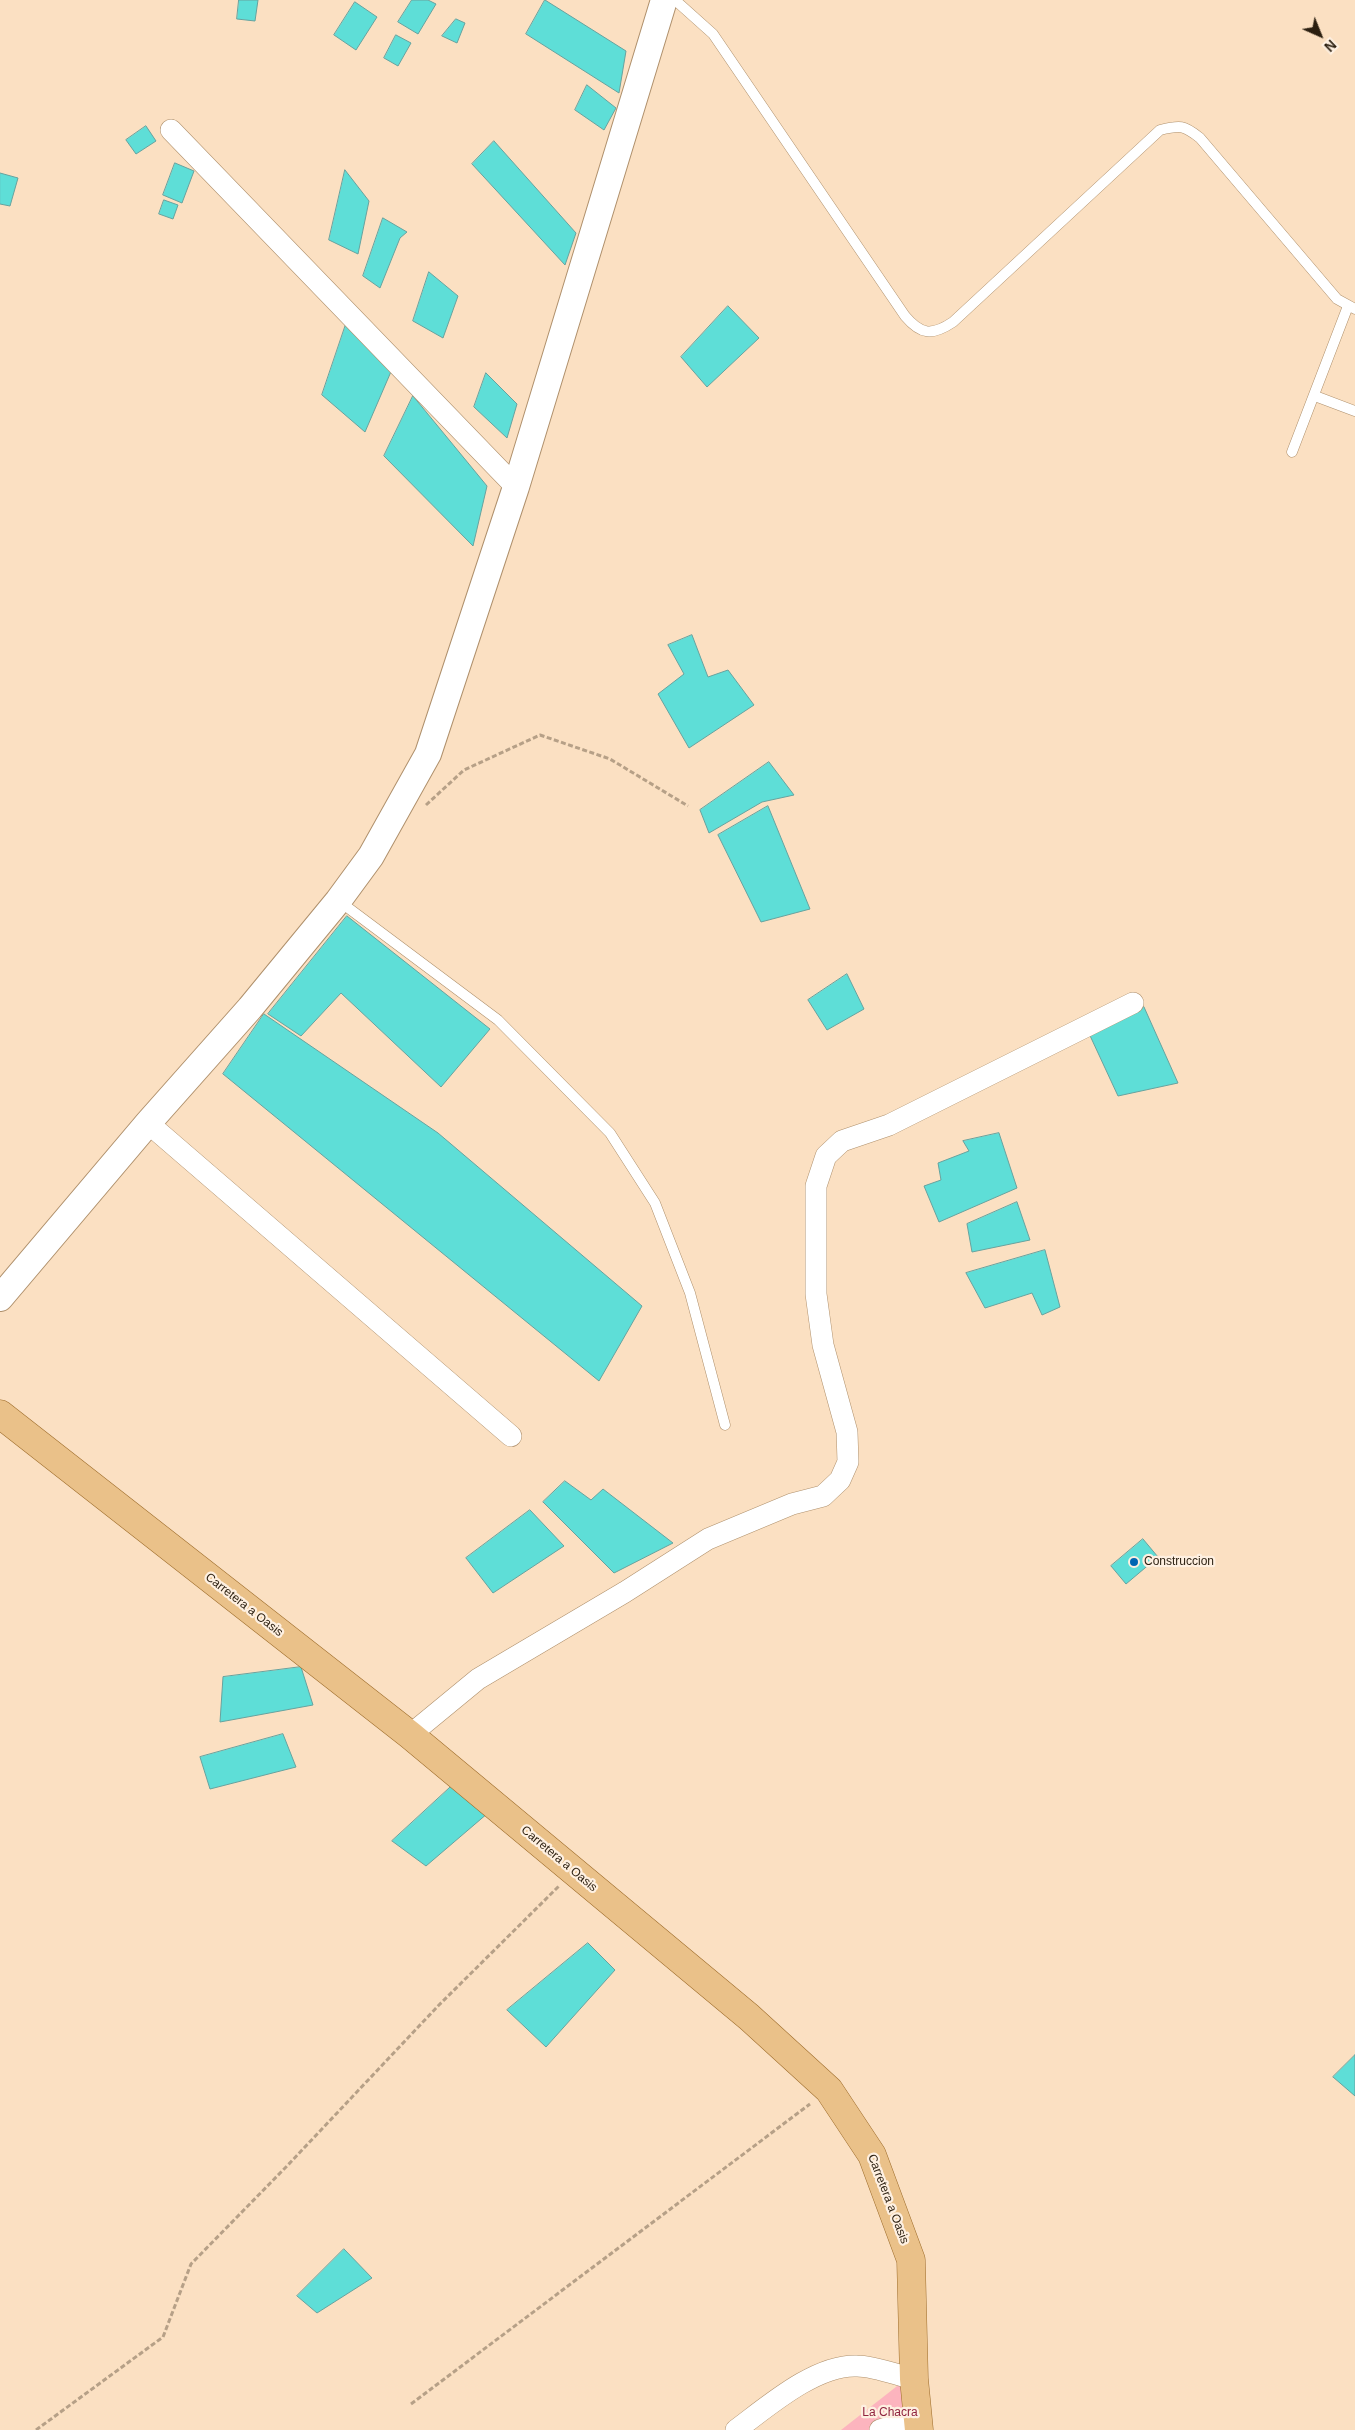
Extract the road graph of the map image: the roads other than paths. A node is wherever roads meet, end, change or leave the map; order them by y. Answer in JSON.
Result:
{"nodes":[{"id":1,"x":664,"y":0,"type":"edge"},
{"id":2,"x":675,"y":0,"type":"edge"},
{"id":3,"x":171,"y":130,"type":"dead end"},
{"id":4,"x":1352,"y":308,"type":"edge"},
{"id":5,"x":1315,"y":396,"type":"junction"},
{"id":6,"x":1355,"y":411,"type":"edge"},
{"id":7,"x":1292,"y":452,"type":"dead end"},
{"id":8,"x":516,"y":487,"type":"junction"},
{"id":9,"x":338,"y":901,"type":"junction"},
{"id":10,"x":1133,"y":1003,"type":"dead end"},
{"id":11,"x":148,"y":1123,"type":"junction"},
{"id":12,"x":0,"y":1298,"type":"edge"},
{"id":13,"x":0,"y":1414,"type":"edge"},
{"id":14,"x":725,"y":1426,"type":"dead end"},
{"id":15,"x":511,"y":1436,"type":"dead end"},
{"id":16,"x":410,"y":1735,"type":"junction"},
{"id":17,"x":914,"y":2379,"type":"junction"},
{"id":18,"x":918,"y":2424,"type":"edge"},
{"id":19,"x":736,"y":2430,"type":"edge"},
{"id":20,"x":880,"y":2430,"type":"edge"}],
"edges":[{"from":1,"to":8,"type":"street"},
{"from":2,"to":4,"type":"lane"},
{"from":3,"to":8,"type":"street"},
{"from":4,"to":5,"type":"lane"},
{"from":5,"to":6,"type":"lane"},
{"from":5,"to":7,"type":"lane"},
{"from":8,"to":9,"type":"street"},
{"from":9,"to":11,"type":"street"},
{"from":9,"to":14,"type":"lane"},
{"from":10,"to":16,"type":"street"},
{"from":11,"to":12,"type":"street"},
{"from":11,"to":15,"type":"street"},
{"from":13,"to":16,"type":"main road","name":"Carretera a Oasis"},
{"from":16,"to":17,"type":"main road","name":"Carretera a Oasis"},
{"from":17,"to":18,"type":"main road","name":"Carretera a Oasis"},
{"from":17,"to":19,"type":"street"},
{"from":18,"to":20,"type":"street"}]}
